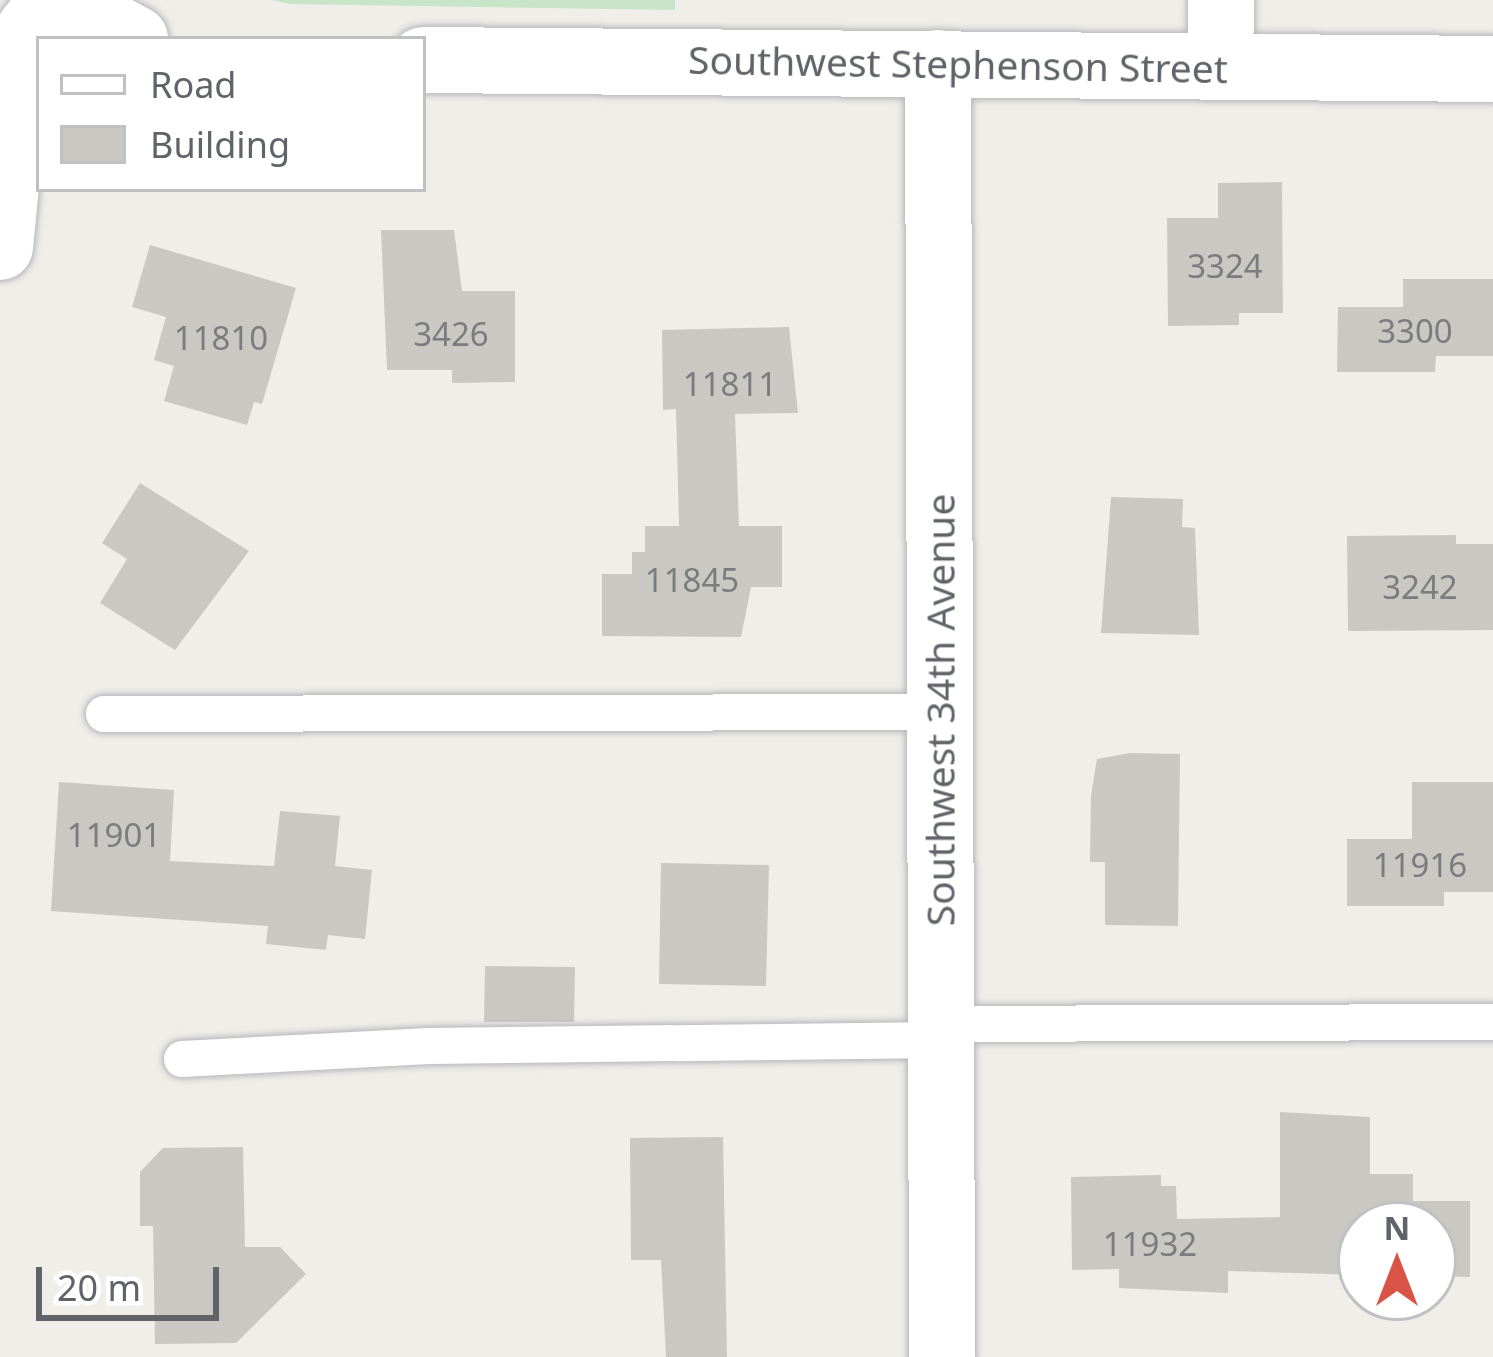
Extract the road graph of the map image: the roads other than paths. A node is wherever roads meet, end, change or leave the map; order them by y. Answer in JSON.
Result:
{"nodes":[{"id":1,"x":52,"y":0,"type":"edge"},
{"id":2,"x":63,"y":0,"type":"edge"},
{"id":3,"x":1221,"y":0,"type":"edge"},
{"id":4,"x":129,"y":36,"type":"edge"},
{"id":5,"x":426,"y":60,"type":"edge"},
{"id":6,"x":938,"y":63,"type":"junction"},
{"id":7,"x":1220,"y":66,"type":"junction"},
{"id":8,"x":1493,"y":69,"type":"edge"},
{"id":9,"x":0,"y":247,"type":"edge"},
{"id":10,"x":940,"y":712,"type":"junction"},
{"id":11,"x":104,"y":714,"type":"dead end"},
{"id":12,"x":1493,"y":1022,"type":"edge"},
{"id":13,"x":941,"y":1032,"type":"junction"},
{"id":14,"x":182,"y":1059,"type":"dead end"},
{"id":15,"x":942,"y":1357,"type":"edge"}],
"edges":[{"from":1,"to":9,"type":"street"},
{"from":2,"to":4,"type":"street"},
{"from":3,"to":7,"type":"street"},
{"from":5,"to":6,"type":"street","name":"Southwest Stephenson Street"},
{"from":6,"to":7,"type":"street","name":"Southwest Stephenson Street"},
{"from":6,"to":10,"type":"street","name":"Southwest 34th Avenue"},
{"from":7,"to":8,"type":"street","name":"Southwest Stephenson Street"},
{"from":10,"to":11,"type":"lane"},
{"from":10,"to":13,"type":"street","name":"Southwest 34th Avenue"},
{"from":12,"to":13,"type":"lane"},
{"from":13,"to":14,"type":"lane"},
{"from":13,"to":15,"type":"street","name":"Southwest 34th Avenue"}]}
